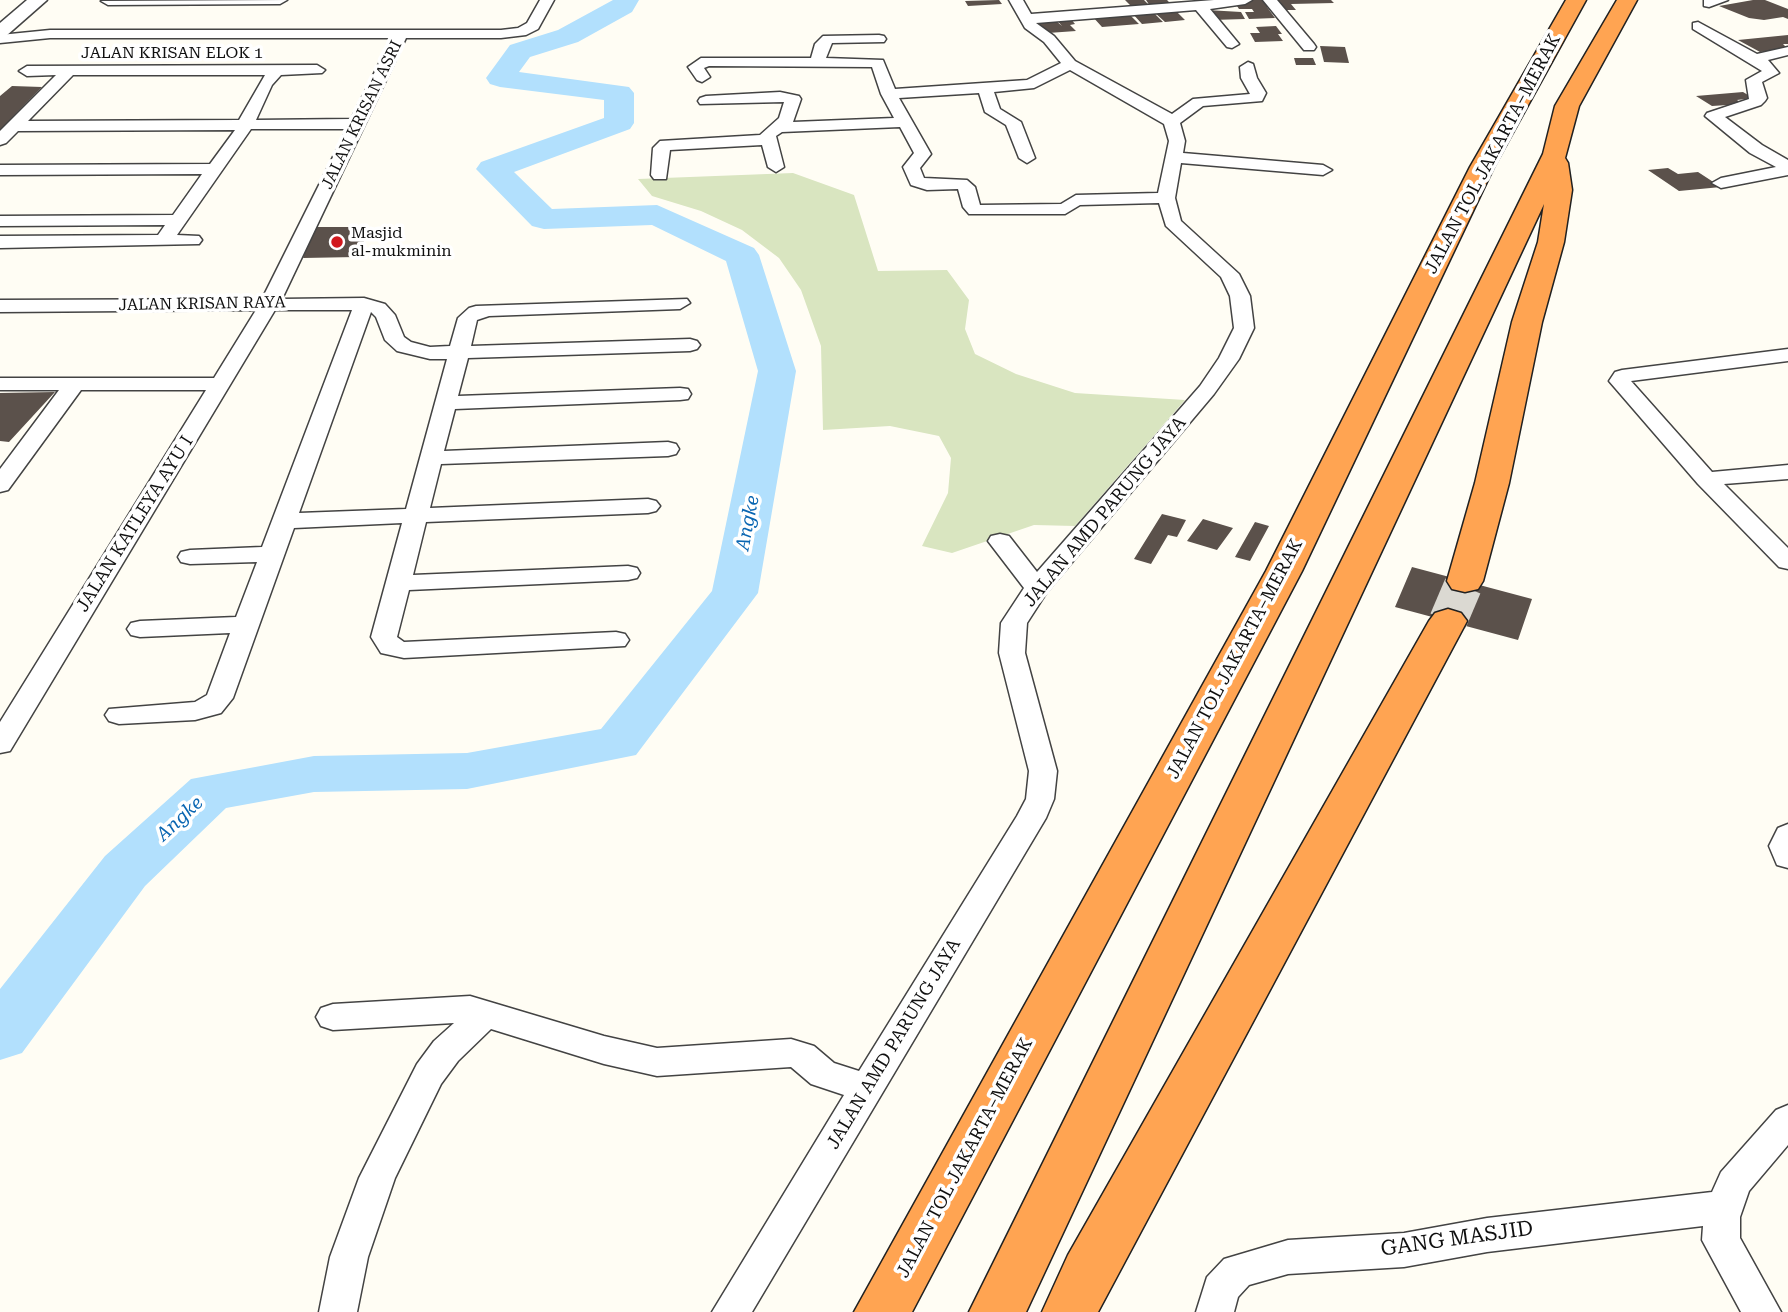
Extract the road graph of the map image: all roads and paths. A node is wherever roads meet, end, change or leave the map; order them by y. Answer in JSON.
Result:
{"nodes":[{"id":1,"x":13,"y":0,"type":"edge"},
{"id":2,"x":38,"y":0,"type":"edge"},
{"id":3,"x":143,"y":0,"type":"edge"},
{"id":4,"x":238,"y":0,"type":"edge"},
{"id":5,"x":259,"y":0,"type":"edge"},
{"id":6,"x":280,"y":0,"type":"edge"},
{"id":7,"x":547,"y":0,"type":"edge"},
{"id":8,"x":1016,"y":0,"type":"edge"},
{"id":9,"x":1245,"y":0,"type":"edge"},
{"id":10,"x":1270,"y":0,"type":"edge"},
{"id":11,"x":1576,"y":0,"type":"edge"},
{"id":12,"x":1627,"y":0,"type":"edge"},
{"id":13,"x":108,"y":1,"type":"edge"},
{"id":14,"x":1200,"y":6,"type":"junction"},
{"id":15,"x":1027,"y":19,"type":"junction"},
{"id":16,"x":1698,"y":26,"type":"dead end"},
{"id":17,"x":1,"y":28,"type":"edge"},
{"id":18,"x":230,"y":34,"type":"junction"},
{"id":19,"x":401,"y":34,"type":"junction"},
{"id":20,"x":879,"y":39,"type":"dead end"},
{"id":21,"x":1232,"y":44,"type":"dead end"},
{"id":22,"x":1309,"y":47,"type":"dead end"},
{"id":23,"x":1788,"y":51,"type":"edge"},
{"id":24,"x":1754,"y":59,"type":"junction"},
{"id":25,"x":817,"y":62,"type":"junction"},
{"id":26,"x":1070,"y":64,"type":"junction"},
{"id":27,"x":1248,"y":67,"type":"dead end"},
{"id":28,"x":317,"y":70,"type":"dead end"},
{"id":29,"x":27,"y":71,"type":"dead end"},
{"id":30,"x":69,"y":71,"type":"junction"},
{"id":31,"x":199,"y":71,"type":"junction"},
{"id":32,"x":1772,"y":73,"type":"junction"},
{"id":33,"x":271,"y":77,"type":"junction"},
{"id":34,"x":702,"y":77,"type":"dead end"},
{"id":35,"x":1788,"y":81,"type":"edge"},
{"id":36,"x":55,"y":85,"type":"junction"},
{"id":37,"x":985,"y":88,"type":"junction"},
{"id":38,"x":889,"y":94,"type":"junction"},
{"id":39,"x":706,"y":101,"type":"dead end"},
{"id":40,"x":907,"y":122,"type":"junction"},
{"id":41,"x":1172,"y":122,"type":"junction"},
{"id":42,"x":358,"y":124,"type":"junction"},
{"id":43,"x":246,"y":125,"type":"junction"},
{"id":44,"x":14,"y":126,"type":"junction"},
{"id":45,"x":773,"y":133,"type":"junction"},
{"id":46,"x":0,"y":140,"type":"edge"},
{"id":47,"x":1555,"y":154,"type":"junction"},
{"id":48,"x":1174,"y":157,"type":"junction"},
{"id":49,"x":1027,"y":158,"type":"dead end"},
{"id":50,"x":776,"y":167,"type":"dead end"},
{"id":51,"x":1788,"y":168,"type":"edge"},
{"id":52,"x":216,"y":169,"type":"junction"},
{"id":53,"x":0,"y":170,"type":"edge"},
{"id":54,"x":1323,"y":170,"type":"dead end"},
{"id":55,"x":660,"y":175,"type":"dead end"},
{"id":56,"x":1721,"y":183,"type":"dead end"},
{"id":57,"x":1166,"y":198,"type":"junction"},
{"id":58,"x":179,"y":220,"type":"junction"},
{"id":59,"x":0,"y":221,"type":"edge"},
{"id":60,"x":164,"y":240,"type":"junction"},
{"id":61,"x":193,"y":240,"type":"dead end"},
{"id":62,"x":0,"y":242,"type":"edge"},
{"id":63,"x":270,"y":303,"type":"junction"},
{"id":64,"x":680,"y":303,"type":"dead end"},
{"id":65,"x":364,"y":304,"type":"junction"},
{"id":66,"x":0,"y":306,"type":"edge"},
{"id":67,"x":690,"y":345,"type":"dead end"},
{"id":68,"x":459,"y":352,"type":"junction"},
{"id":69,"x":1788,"y":355,"type":"edge"},
{"id":70,"x":0,"y":384,"type":"edge"},
{"id":71,"x":75,"y":384,"type":"junction"},
{"id":72,"x":221,"y":384,"type":"junction"},
{"id":73,"x":680,"y":394,"type":"dead end"},
{"id":74,"x":446,"y":403,"type":"junction"},
{"id":75,"x":668,"y":449,"type":"dead end"},
{"id":76,"x":0,"y":453,"type":"edge"},
{"id":77,"x":24,"y":453,"type":"junction"},
{"id":78,"x":431,"y":458,"type":"junction"},
{"id":79,"x":1788,"y":472,"type":"edge"},
{"id":80,"x":1706,"y":479,"type":"junction"},
{"id":81,"x":0,"y":485,"type":"edge"},
{"id":82,"x":648,"y":506,"type":"dead end"},
{"id":83,"x":416,"y":515,"type":"junction"},
{"id":84,"x":284,"y":520,"type":"junction"},
{"id":85,"x":1000,"y":541,"type":"dead end"},
{"id":86,"x":271,"y":554,"type":"junction"},
{"id":87,"x":190,"y":557,"type":"dead end"},
{"id":88,"x":1788,"y":562,"type":"edge"},
{"id":89,"x":628,"y":573,"type":"dead end"},
{"id":90,"x":398,"y":583,"type":"junction"},
{"id":91,"x":1037,"y":588,"type":"junction"},
{"id":92,"x":245,"y":625,"type":"junction"},
{"id":93,"x":140,"y":629,"type":"dead end"},
{"id":94,"x":616,"y":640,"type":"dead end"},
{"id":95,"x":119,"y":715,"type":"dead end"},
{"id":96,"x":0,"y":744,"type":"edge"},
{"id":97,"x":1788,"y":835,"type":"edge"},
{"id":98,"x":1788,"y":857,"type":"edge"},
{"id":99,"x":486,"y":1013,"type":"junction"},
{"id":100,"x":334,"y":1017,"type":"dead end"},
{"id":101,"x":868,"y":1088,"type":"junction"},
{"id":102,"x":1788,"y":1120,"type":"edge"},
{"id":103,"x":1726,"y":1207,"type":"junction"},
{"id":104,"x":338,"y":1312,"type":"edge"},
{"id":105,"x":731,"y":1312,"type":"edge"},
{"id":106,"x":882,"y":1312,"type":"edge"},
{"id":107,"x":998,"y":1312,"type":"edge"},
{"id":108,"x":1070,"y":1312,"type":"edge"},
{"id":109,"x":1215,"y":1312,"type":"edge"},
{"id":110,"x":1762,"y":1312,"type":"edge"}],
"edges":[{"from":1,"to":17,"type":"street"},
{"from":2,"to":17,"type":"street"},
{"from":3,"to":4,"type":"street"},
{"from":3,"to":13,"type":"street"},
{"from":4,"to":5,"type":"street"},
{"from":5,"to":6,"type":"street"},
{"from":5,"to":18,"type":"street"},
{"from":7,"to":19,"type":"street","name":"JALAN KRISAN ASRI"},
{"from":8,"to":15,"type":"street"},
{"from":9,"to":14,"type":"street"},
{"from":10,"to":22,"type":"street"},
{"from":11,"to":106,"type":"highway","name":"JALAN TOL JAKARTA–MERAK"},
{"from":12,"to":47,"type":"highway"},
{"from":14,"to":15,"type":"street"},
{"from":14,"to":21,"type":"street"},
{"from":15,"to":26,"type":"street"},
{"from":16,"to":24,"type":"street"},
{"from":17,"to":18,"type":"street"},
{"from":18,"to":19,"type":"street"},
{"from":18,"to":31,"type":"street"},
{"from":19,"to":42,"type":"street","name":"JALAN KRISAN ASRI"},
{"from":20,"to":25,"type":"street"},
{"from":23,"to":24,"type":"street"},
{"from":24,"to":32,"type":"street"},
{"from":25,"to":34,"type":"street"},
{"from":25,"to":38,"type":"street"},
{"from":26,"to":37,"type":"street"},
{"from":26,"to":41,"type":"street"},
{"from":27,"to":41,"type":"street"},
{"from":28,"to":33,"type":"street","name":"JALAN KRISAN ELOK 1"},
{"from":29,"to":30,"type":"street","name":"JALAN KRISAN ELOK 1"},
{"from":30,"to":31,"type":"street","name":"JALAN KRISAN ELOK 1"},
{"from":30,"to":36,"type":"street"},
{"from":31,"to":33,"type":"street","name":"JALAN KRISAN ELOK 1"},
{"from":32,"to":35,"type":"street"},
{"from":32,"to":51,"type":"street"},
{"from":33,"to":36,"type":"street"},
{"from":33,"to":43,"type":"street"},
{"from":36,"to":44,"type":"street"},
{"from":37,"to":38,"type":"street"},
{"from":37,"to":49,"type":"street"},
{"from":38,"to":40,"type":"street"},
{"from":39,"to":45,"type":"street"},
{"from":40,"to":45,"type":"street"},
{"from":40,"to":57,"type":"street"},
{"from":41,"to":48,"type":"street"},
{"from":42,"to":43,"type":"street"},
{"from":42,"to":63,"type":"street","name":"JALAN KRISAN ASRI"},
{"from":43,"to":44,"type":"street"},
{"from":43,"to":52,"type":"street"},
{"from":44,"to":46,"type":"street"},
{"from":45,"to":50,"type":"street"},
{"from":45,"to":55,"type":"street"},
{"from":47,"to":107,"type":"highway"},
{"from":47,"to":108,"type":"highway"},
{"from":48,"to":54,"type":"street"},
{"from":48,"to":57,"type":"street"},
{"from":51,"to":56,"type":"street"},
{"from":52,"to":53,"type":"street"},
{"from":52,"to":58,"type":"street"},
{"from":57,"to":91,"type":"street","name":"JALAN AMD PARUNG JAYA"},
{"from":58,"to":59,"type":"street"},
{"from":58,"to":60,"type":"street"},
{"from":60,"to":61,"type":"street"},
{"from":60,"to":62,"type":"street"},
{"from":63,"to":65,"type":"street","name":"JALAN KRISAN RAYA"},
{"from":63,"to":66,"type":"street","name":"JALAN KRISAN RAYA"},
{"from":63,"to":72,"type":"street","name":"JALAN KATLEYA AYU I"},
{"from":64,"to":68,"type":"street"},
{"from":65,"to":68,"type":"street"},
{"from":65,"to":84,"type":"street"},
{"from":67,"to":68,"type":"street"},
{"from":68,"to":74,"type":"street"},
{"from":69,"to":80,"type":"street"},
{"from":70,"to":71,"type":"street"},
{"from":71,"to":72,"type":"street"},
{"from":71,"to":77,"type":"street"},
{"from":72,"to":96,"type":"street","name":"JALAN KATLEYA AYU I"},
{"from":73,"to":74,"type":"street"},
{"from":74,"to":78,"type":"street"},
{"from":75,"to":78,"type":"street"},
{"from":76,"to":77,"type":"street"},
{"from":77,"to":81,"type":"street"},
{"from":78,"to":83,"type":"street"},
{"from":79,"to":80,"type":"street"},
{"from":80,"to":88,"type":"street"},
{"from":82,"to":83,"type":"street"},
{"from":83,"to":84,"type":"street"},
{"from":83,"to":90,"type":"street"},
{"from":84,"to":86,"type":"street"},
{"from":85,"to":91,"type":"street"},
{"from":86,"to":87,"type":"street"},
{"from":86,"to":92,"type":"street"},
{"from":89,"to":90,"type":"street"},
{"from":90,"to":94,"type":"street"},
{"from":91,"to":101,"type":"street","name":"JALAN AMD PARUNG JAYA"},
{"from":92,"to":93,"type":"street"},
{"from":92,"to":95,"type":"street"},
{"from":97,"to":98,"type":"street"},
{"from":99,"to":100,"type":"street"},
{"from":99,"to":101,"type":"street"},
{"from":99,"to":104,"type":"street"},
{"from":101,"to":105,"type":"street","name":"JALAN AMD PARUNG JAYA"},
{"from":102,"to":103,"type":"street"},
{"from":103,"to":109,"type":"street","name":"GANG MASJID"},
{"from":103,"to":110,"type":"street"}]}
